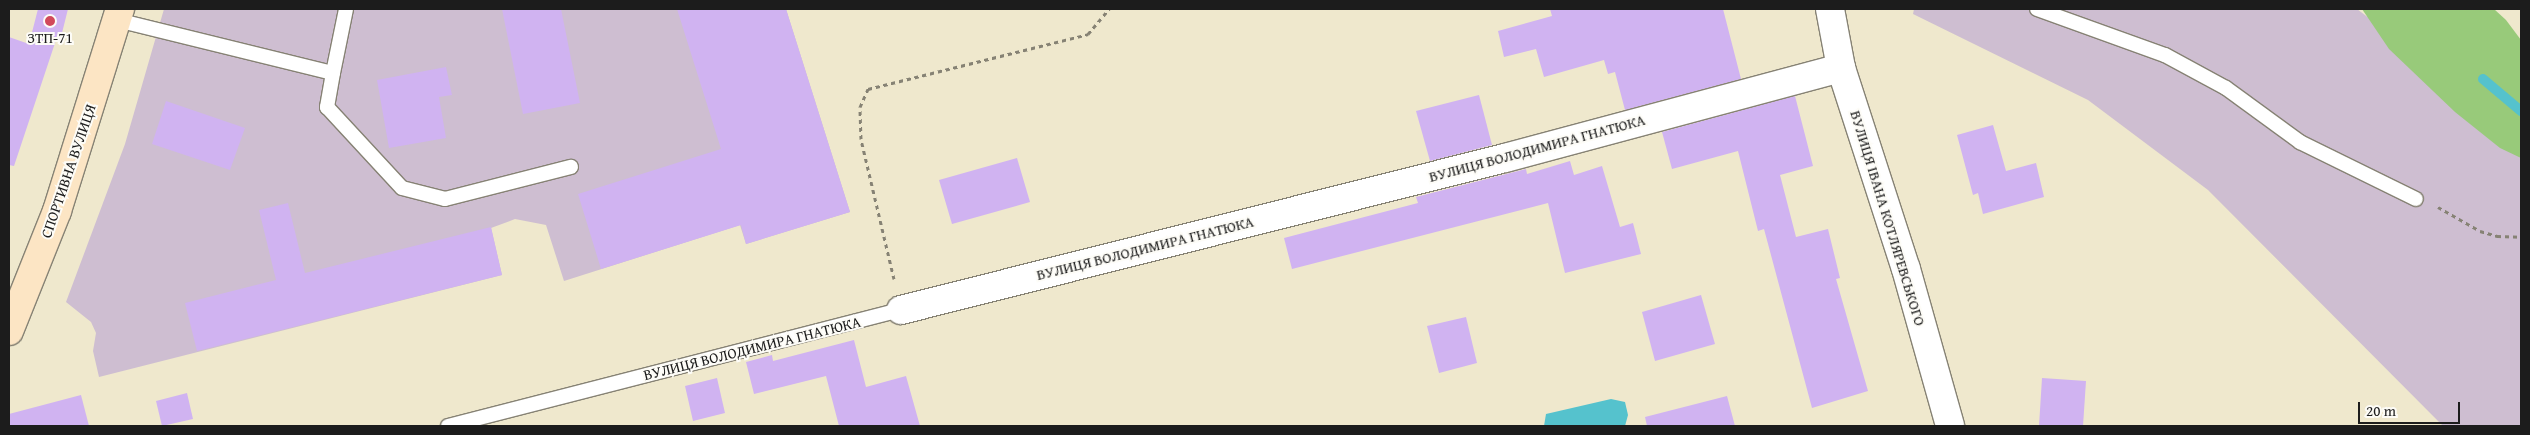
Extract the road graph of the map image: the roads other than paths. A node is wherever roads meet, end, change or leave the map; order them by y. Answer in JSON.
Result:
{"nodes":[{"id":1,"x":346,"y":9,"type":"edge"},
{"id":2,"x":1830,"y":9,"type":"edge"},
{"id":3,"x":2038,"y":9,"type":"edge"},
{"id":4,"x":118,"y":15,"type":"edge"},
{"id":5,"x":1841,"y":68,"type":"junction"},
{"id":6,"x":333,"y":73,"type":"junction"},
{"id":7,"x":571,"y":167,"type":"dead end"},
{"id":8,"x":2416,"y":199,"type":"road end"},
{"id":9,"x":901,"y":310,"type":"joint"},
{"id":10,"x":9,"y":331,"type":"edge"},
{"id":11,"x":448,"y":426,"type":"edge"},
{"id":12,"x":1950,"y":426,"type":"edge"}],
"edges":[{"from":1,"to":6,"type":"lane"},
{"from":2,"to":5,"type":"street","name":"ВУЛИЦЯ ІВАНА КОТЛЯРЕВСЬКОГО"},
{"from":3,"to":8,"type":"lane"},
{"from":4,"to":6,"type":"lane"},
{"from":4,"to":10,"type":"street","name":"СПОРТИВНА ВУЛИЦЯ"},
{"from":5,"to":9,"type":"street","name":"ВУЛИЦЯ ВОЛОДИМИРА ГНАТЮКА"},
{"from":5,"to":12,"type":"street","name":"ВУЛИЦЯ ІВАНА КОТЛЯРЕВСЬКОГО"},
{"from":6,"to":7,"type":"lane"},
{"from":9,"to":11,"type":"lane","name":"ВУЛИЦЯ ВОЛОДИМИРА ГНАТЮКА"}]}
